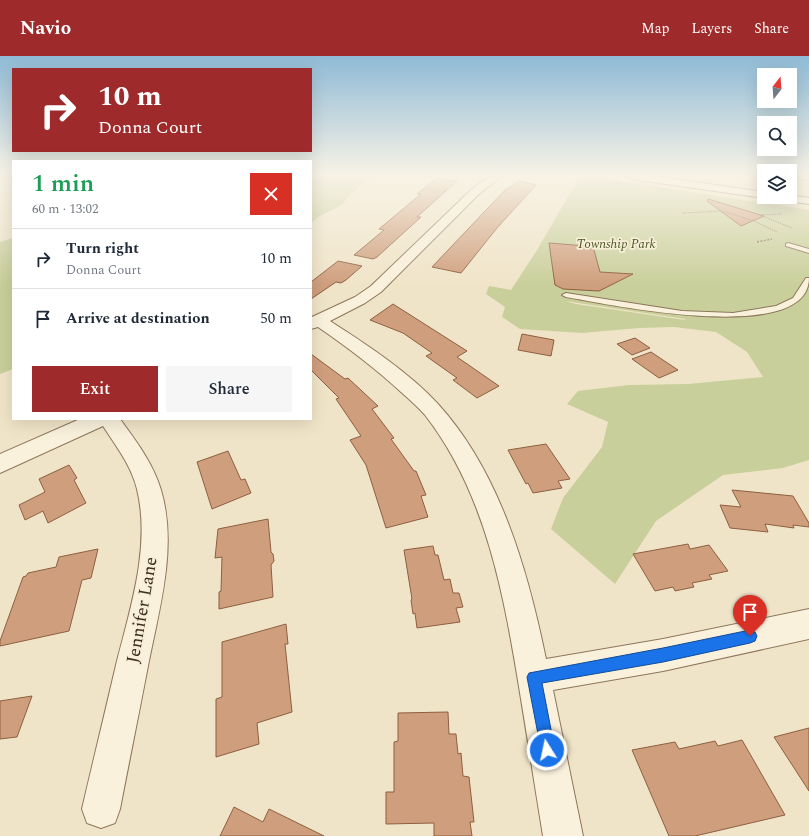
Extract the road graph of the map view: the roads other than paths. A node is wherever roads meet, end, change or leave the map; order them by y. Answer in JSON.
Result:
{"nodes":[{"id":1,"x":454,"y":212,"type":"edge"},
{"id":2,"x":788,"y":245,"type":"dead end"},
{"id":3,"x":809,"y":251,"type":"edge"},
{"id":4,"x":809,"y":280,"type":"edge"},
{"id":5,"x":566,"y":295,"type":"dead end"},
{"id":6,"x":315,"y":322,"type":"edge"},
{"id":7,"x":97,"y":420,"type":"edge"},
{"id":8,"x":109,"y":420,"type":"edge"},
{"id":9,"x":0,"y":464,"type":"edge"},
{"id":10,"x":809,"y":624,"type":"edge"},
{"id":11,"x":534,"y":677,"type":"junction"},
{"id":12,"x":101,"y":809,"type":"dead end"},
{"id":13,"x":563,"y":836,"type":"edge"}],
"edges":[{"from":1,"to":6,"type":"street"},
{"from":2,"to":3,"type":"lane"},
{"from":4,"to":5,"type":"lane"},
{"from":6,"to":11,"type":"street"},
{"from":7,"to":9,"type":"street"},
{"from":8,"to":12,"type":"street","name":"Jennifer Lane"},
{"from":10,"to":11,"type":"street"},
{"from":11,"to":13,"type":"street"}]}
